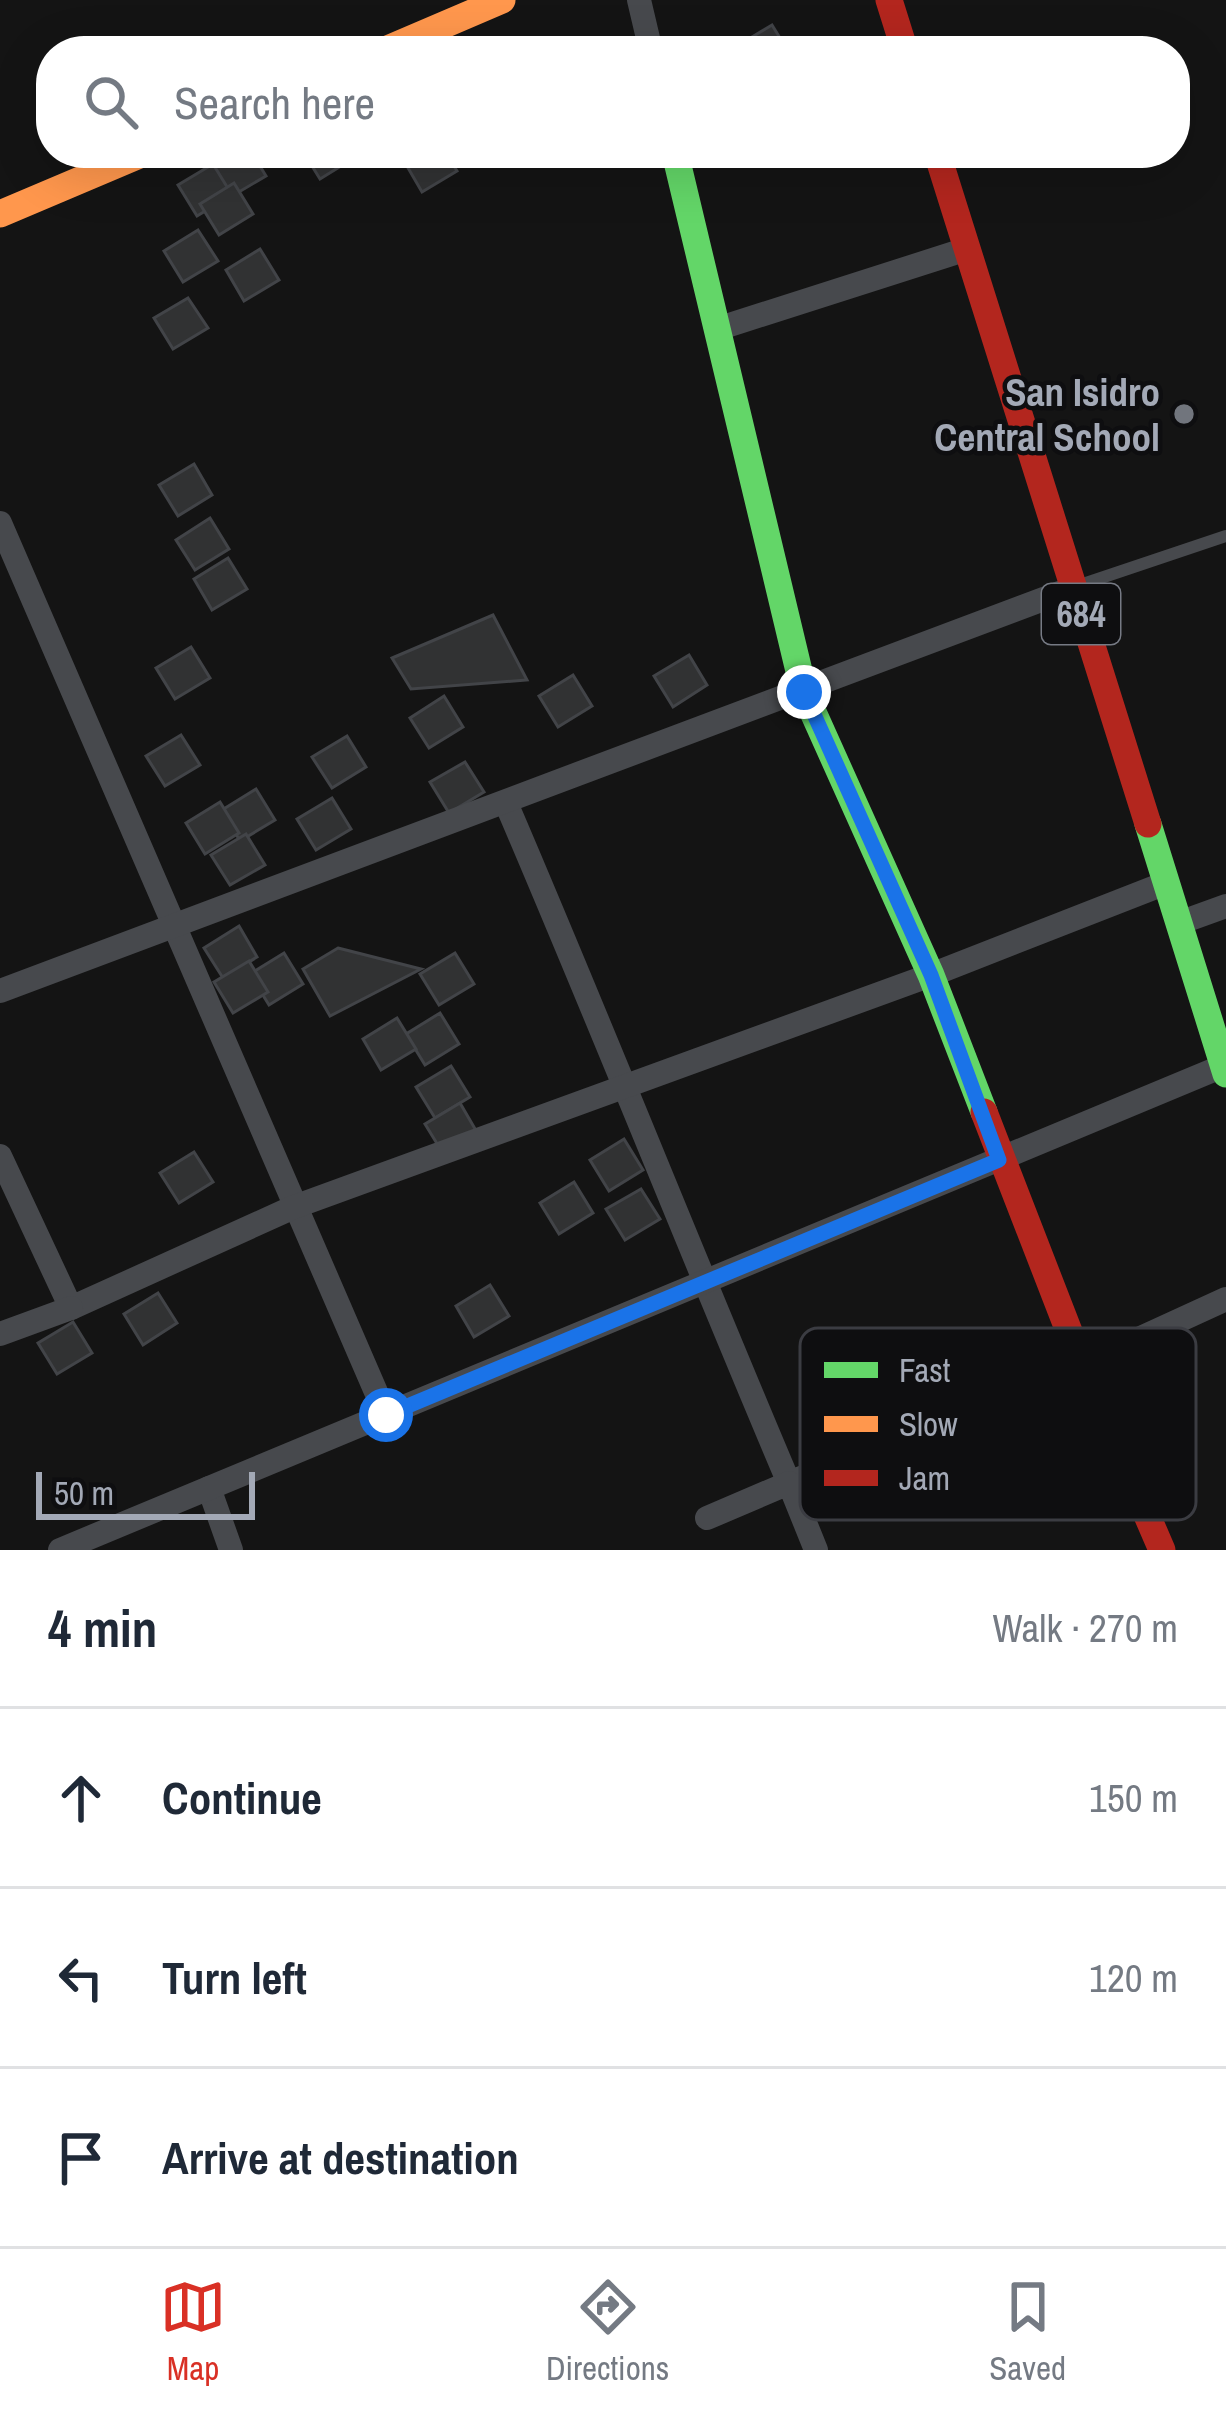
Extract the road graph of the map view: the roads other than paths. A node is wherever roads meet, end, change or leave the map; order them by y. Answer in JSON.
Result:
{"nodes":[{"id":1,"x":502,"y":0,"type":"edge"},
{"id":2,"x":639,"y":0,"type":"edge"},
{"id":3,"x":889,"y":0,"type":"edge"},
{"id":4,"x":418,"y":36,"type":"edge"},
{"id":5,"x":647,"y":36,"type":"edge"},
{"id":6,"x":900,"y":36,"type":"edge"},
{"id":7,"x":109,"y":168,"type":"edge"},
{"id":8,"x":679,"y":168,"type":"edge"},
{"id":9,"x":942,"y":168,"type":"edge"},
{"id":10,"x":0,"y":214,"type":"edge"},
{"id":11,"x":967,"y":249,"type":"junction"},
{"id":12,"x":717,"y":329,"type":"junction"},
{"id":13,"x":0,"y":523,"type":"edge"},
{"id":14,"x":1226,"y":536,"type":"edge"},
{"id":15,"x":7,"y":558,"type":"edge"},
{"id":16,"x":1073,"y":588,"type":"junction"},
{"id":17,"x":804,"y":692,"type":"junction"},
{"id":18,"x":506,"y":803,"type":"junction"},
{"id":19,"x":1166,"y":884,"type":"junction"},
{"id":20,"x":1226,"y":906,"type":"edge"},
{"id":21,"x":1179,"y":923,"type":"junction"},
{"id":22,"x":175,"y":926,"type":"junction"},
{"id":23,"x":931,"y":975,"type":"junction"},
{"id":24,"x":0,"y":991,"type":"edge"},
{"id":25,"x":1225,"y":1070,"type":"edge"},
{"id":26,"x":627,"y":1085,"type":"junction"},
{"id":27,"x":0,"y":1156,"type":"edge"},
{"id":28,"x":999,"y":1160,"type":"junction"},
{"id":29,"x":294,"y":1208,"type":"junction"},
{"id":30,"x":704,"y":1282,"type":"junction"},
{"id":31,"x":1226,"y":1299,"type":"edge"},
{"id":32,"x":70,"y":1308,"type":"junction"},
{"id":33,"x":1067,"y":1328,"type":"edge"},
{"id":34,"x":1163,"y":1328,"type":"edge"},
{"id":35,"x":0,"y":1334,"type":"edge"},
{"id":36,"x":386,"y":1415,"type":"junction"},
{"id":37,"x":800,"y":1480,"type":"edge"},
{"id":38,"x":789,"y":1484,"type":"junction"},
{"id":39,"x":209,"y":1488,"type":"junction"},
{"id":40,"x":800,"y":1511,"type":"edge"},
{"id":41,"x":707,"y":1518,"type":"dead end"},
{"id":42,"x":804,"y":1520,"type":"edge"},
{"id":43,"x":1149,"y":1520,"type":"edge"},
{"id":44,"x":86,"y":1545,"type":"edge"},
{"id":45,"x":60,"y":1550,"type":"edge"},
{"id":46,"x":232,"y":1550,"type":"edge"},
{"id":47,"x":816,"y":1550,"type":"edge"},
{"id":48,"x":1162,"y":1550,"type":"edge"}],
"edges":[{"from":1,"to":4,"type":"street"},
{"from":2,"to":5,"type":"street"},
{"from":3,"to":6,"type":"street"},
{"from":7,"to":10,"type":"street"},
{"from":8,"to":12,"type":"street"},
{"from":9,"to":11,"type":"street","number":"684"},
{"from":11,"to":12,"type":"street"},
{"from":11,"to":16,"type":"street","number":"684"},
{"from":12,"to":17,"type":"street"},
{"from":13,"to":15,"type":"street"},
{"from":14,"to":16,"type":"lane"},
{"from":15,"to":22,"type":"street"},
{"from":16,"to":17,"type":"street"},
{"from":16,"to":19,"type":"street","number":"684"},
{"from":17,"to":18,"type":"street"},
{"from":17,"to":23,"type":"street"},
{"from":18,"to":22,"type":"street"},
{"from":18,"to":26,"type":"street"},
{"from":19,"to":21,"type":"street","number":"684"},
{"from":19,"to":23,"type":"street"},
{"from":20,"to":21,"type":"street"},
{"from":21,"to":25,"type":"street","number":"684"},
{"from":22,"to":24,"type":"street"},
{"from":22,"to":29,"type":"street"},
{"from":23,"to":26,"type":"street"},
{"from":23,"to":28,"type":"street"},
{"from":25,"to":28,"type":"street"},
{"from":26,"to":29,"type":"street"},
{"from":26,"to":30,"type":"street"},
{"from":27,"to":32,"type":"street"},
{"from":28,"to":30,"type":"street"},
{"from":28,"to":33,"type":"street"},
{"from":29,"to":32,"type":"street"},
{"from":29,"to":36,"type":"street"},
{"from":30,"to":36,"type":"street"},
{"from":30,"to":38,"type":"street"},
{"from":31,"to":34,"type":"street"},
{"from":32,"to":35,"type":"street"},
{"from":36,"to":39,"type":"street"},
{"from":37,"to":38,"type":"street"},
{"from":38,"to":40,"type":"street"},
{"from":38,"to":41,"type":"street"},
{"from":39,"to":44,"type":"street"},
{"from":39,"to":46,"type":"street"},
{"from":42,"to":47,"type":"street"},
{"from":43,"to":48,"type":"street"},
{"from":44,"to":45,"type":"street"}]}
